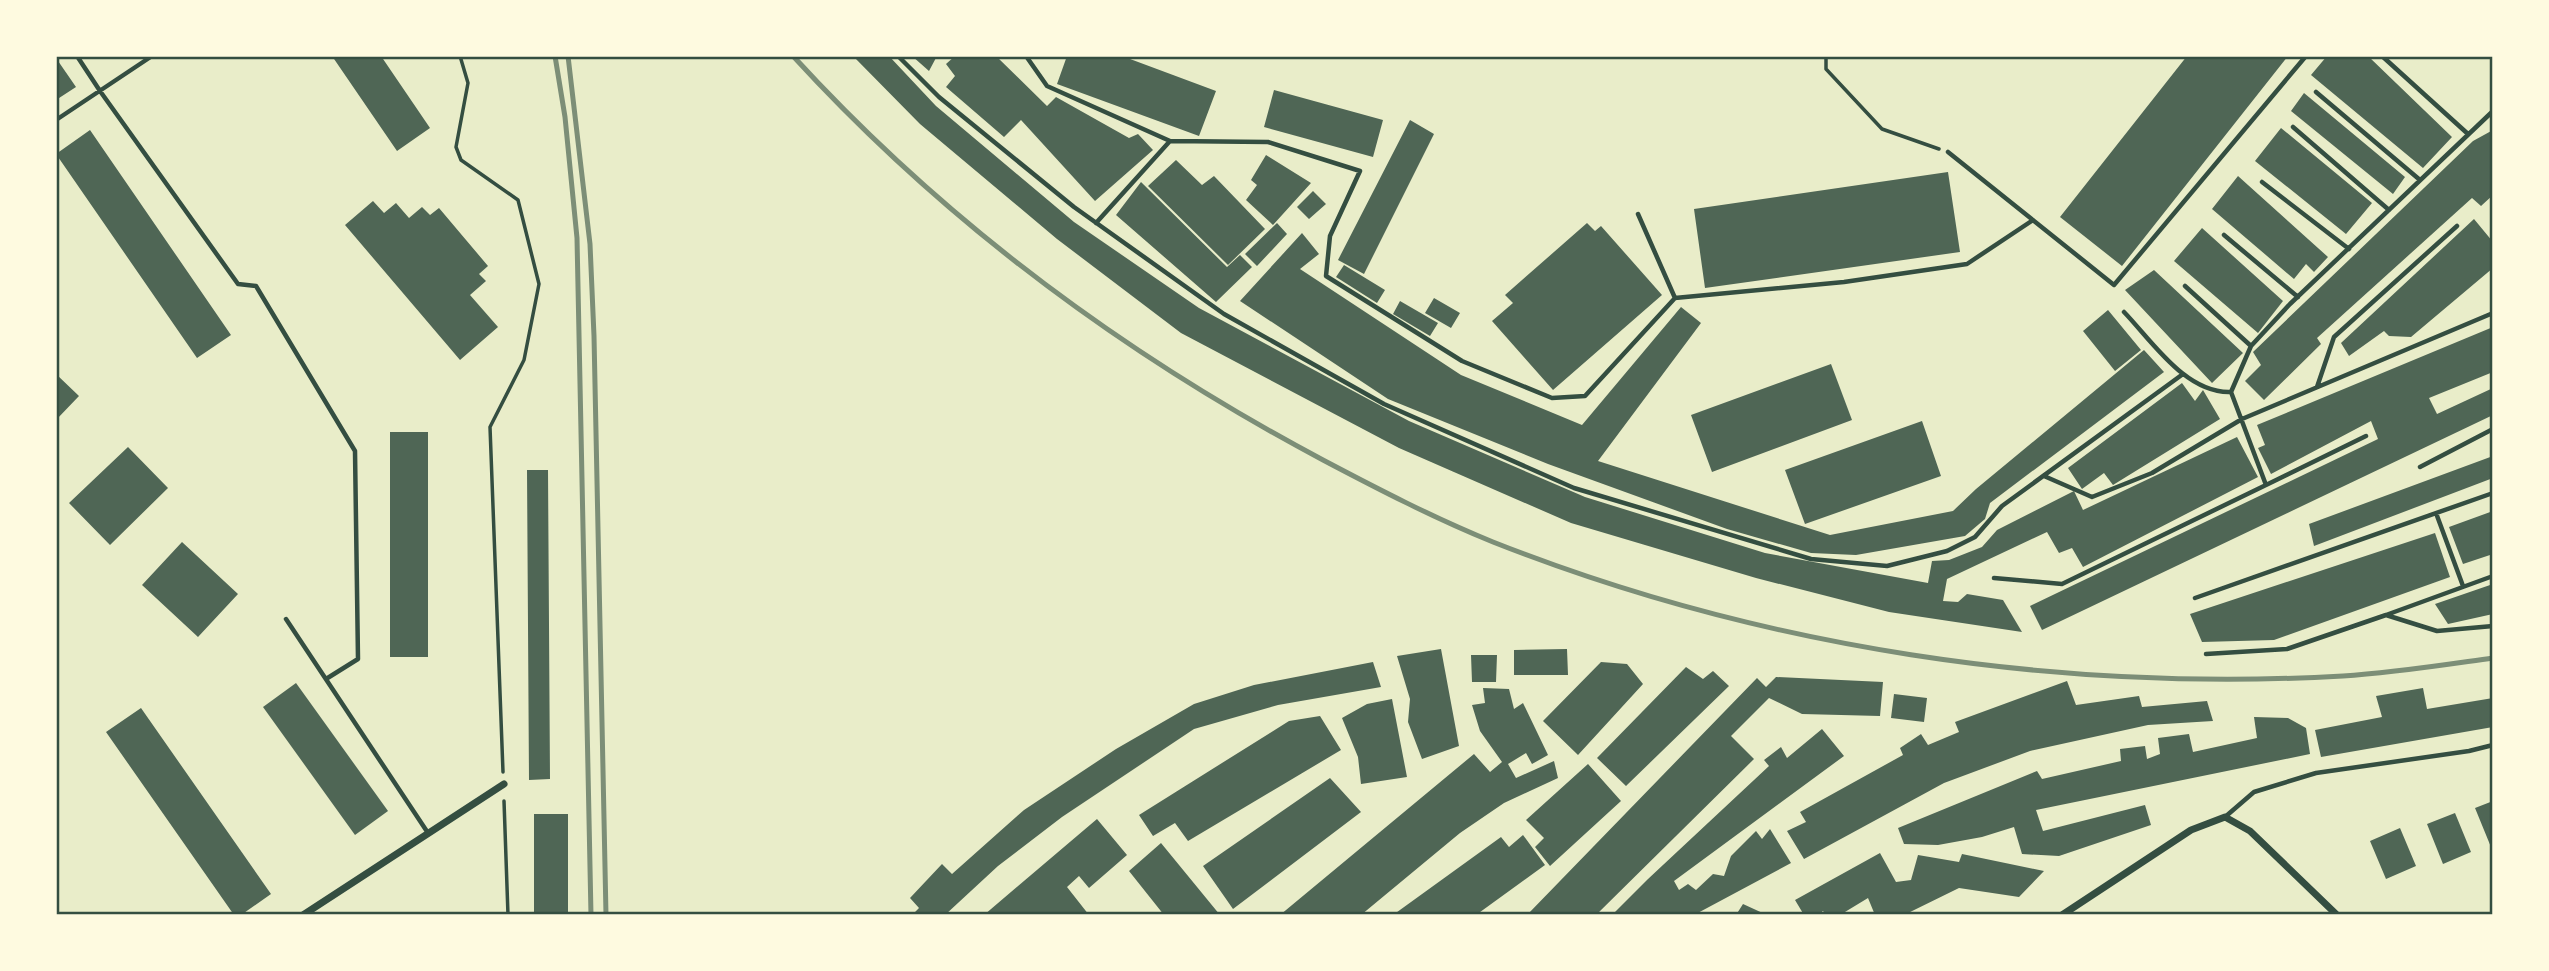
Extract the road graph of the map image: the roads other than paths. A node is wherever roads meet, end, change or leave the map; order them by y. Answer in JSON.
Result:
{"nodes":[{"id":1,"x":77,"y":56,"type":"edge"},
{"id":2,"x":152,"y":56,"type":"edge"},
{"id":3,"x":898,"y":56,"type":"edge"},
{"id":4,"x":1026,"y":56,"type":"edge"},
{"id":5,"x":2306,"y":56,"type":"edge"},
{"id":6,"x":2382,"y":56,"type":"edge"},
{"id":7,"x":100,"y":92,"type":"junction"},
{"id":8,"x":2316,"y":92,"type":"dead end"},
{"id":9,"x":2493,"y":111,"type":"edge"},
{"id":10,"x":56,"y":120,"type":"edge"},
{"id":11,"x":2293,"y":127,"type":"dead end"},
{"id":12,"x":2468,"y":134,"type":"junction"},
{"id":13,"x":1170,"y":141,"type":"junction"},
{"id":14,"x":1948,"y":152,"type":"road end"},
{"id":15,"x":2420,"y":180,"type":"junction"},
{"id":16,"x":2262,"y":182,"type":"dead end"},
{"id":17,"x":2389,"y":209,"type":"junction"},
{"id":18,"x":1638,"y":214,"type":"dead end"},
{"id":19,"x":2033,"y":220,"type":"junction"},
{"id":20,"x":1096,"y":223,"type":"junction"},
{"id":21,"x":2456,"y":226,"type":"dead end"},
{"id":22,"x":2224,"y":235,"type":"dead end"},
{"id":23,"x":2348,"y":249,"type":"junction"},
{"id":24,"x":2185,"y":286,"type":"dead end"},
{"id":25,"x":2298,"y":297,"type":"junction"},
{"id":26,"x":1675,"y":298,"type":"junction"},
{"id":27,"x":2124,"y":312,"type":"dead end"},
{"id":28,"x":2493,"y":313,"type":"edge"},
{"id":29,"x":2251,"y":346,"type":"junction"},
{"id":30,"x":2183,"y":374,"type":"junction"},
{"id":31,"x":2316,"y":388,"type":"junction"},
{"id":32,"x":2231,"y":391,"type":"junction"},
{"id":33,"x":2242,"y":419,"type":"junction"},
{"id":34,"x":2493,"y":429,"type":"edge"},
{"id":35,"x":2366,"y":436,"type":"dead end"},
{"id":36,"x":2420,"y":467,"type":"dead end"},
{"id":37,"x":2043,"y":476,"type":"junction"},
{"id":38,"x":2266,"y":485,"type":"junction"},
{"id":39,"x":2493,"y":493,"type":"edge"},
{"id":40,"x":2436,"y":513,"type":"junction"},
{"id":41,"x":2493,"y":576,"type":"edge"},
{"id":42,"x":1994,"y":578,"type":"dead end"},
{"id":43,"x":2463,"y":586,"type":"junction"},
{"id":44,"x":2195,"y":598,"type":"dead end"},
{"id":45,"x":2386,"y":615,"type":"junction"},
{"id":46,"x":286,"y":619,"type":"dead end"},
{"id":47,"x":2493,"y":626,"type":"edge"},
{"id":48,"x":2206,"y":654,"type":"dead end"},
{"id":49,"x":326,"y":679,"type":"junction"},
{"id":50,"x":2493,"y":745,"type":"edge"},
{"id":51,"x":504,"y":785,"type":"road end"},
{"id":52,"x":2225,"y":817,"type":"junction"},
{"id":53,"x":428,"y":834,"type":"junction"},
{"id":54,"x":303,"y":915,"type":"edge"},
{"id":55,"x":2062,"y":915,"type":"edge"},
{"id":56,"x":2337,"y":915,"type":"edge"}],
"edges":[{"from":1,"to":7,"type":"lane"},
{"from":2,"to":7,"type":"lane"},
{"from":3,"to":20,"type":"lane"},
{"from":4,"to":13,"type":"lane"},
{"from":5,"to":19,"type":"lane"},
{"from":6,"to":12,"type":"lane"},
{"from":7,"to":10,"type":"lane"},
{"from":7,"to":49,"type":"lane"},
{"from":8,"to":15,"type":"lane"},
{"from":9,"to":12,"type":"lane"},
{"from":11,"to":17,"type":"lane"},
{"from":12,"to":15,"type":"lane"},
{"from":13,"to":20,"type":"lane"},
{"from":13,"to":26,"type":"lane"},
{"from":14,"to":19,"type":"lane"},
{"from":15,"to":17,"type":"lane"},
{"from":16,"to":23,"type":"lane"},
{"from":17,"to":23,"type":"lane"},
{"from":18,"to":26,"type":"lane"},
{"from":19,"to":26,"type":"lane"},
{"from":20,"to":37,"type":"lane"},
{"from":21,"to":31,"type":"lane"},
{"from":22,"to":25,"type":"lane"},
{"from":23,"to":25,"type":"lane"},
{"from":24,"to":29,"type":"lane"},
{"from":25,"to":29,"type":"lane"},
{"from":27,"to":30,"type":"lane"},
{"from":28,"to":31,"type":"lane"},
{"from":29,"to":32,"type":"lane"},
{"from":30,"to":32,"type":"lane"},
{"from":30,"to":37,"type":"lane"},
{"from":31,"to":33,"type":"lane"},
{"from":32,"to":33,"type":"lane"},
{"from":33,"to":37,"type":"lane"},
{"from":33,"to":38,"type":"lane"},
{"from":34,"to":36,"type":"lane"},
{"from":35,"to":38,"type":"lane"},
{"from":38,"to":42,"type":"lane"},
{"from":39,"to":40,"type":"lane"},
{"from":40,"to":43,"type":"lane"},
{"from":40,"to":44,"type":"lane"},
{"from":41,"to":43,"type":"lane"},
{"from":43,"to":45,"type":"lane"},
{"from":45,"to":47,"type":"lane"},
{"from":45,"to":48,"type":"lane"},
{"from":46,"to":49,"type":"lane"},
{"from":49,"to":53,"type":"lane"},
{"from":50,"to":52,"type":"lane"},
{"from":51,"to":53,"type":"street"},
{"from":52,"to":55,"type":"street"},
{"from":52,"to":56,"type":"street"},
{"from":53,"to":54,"type":"street"}]}
